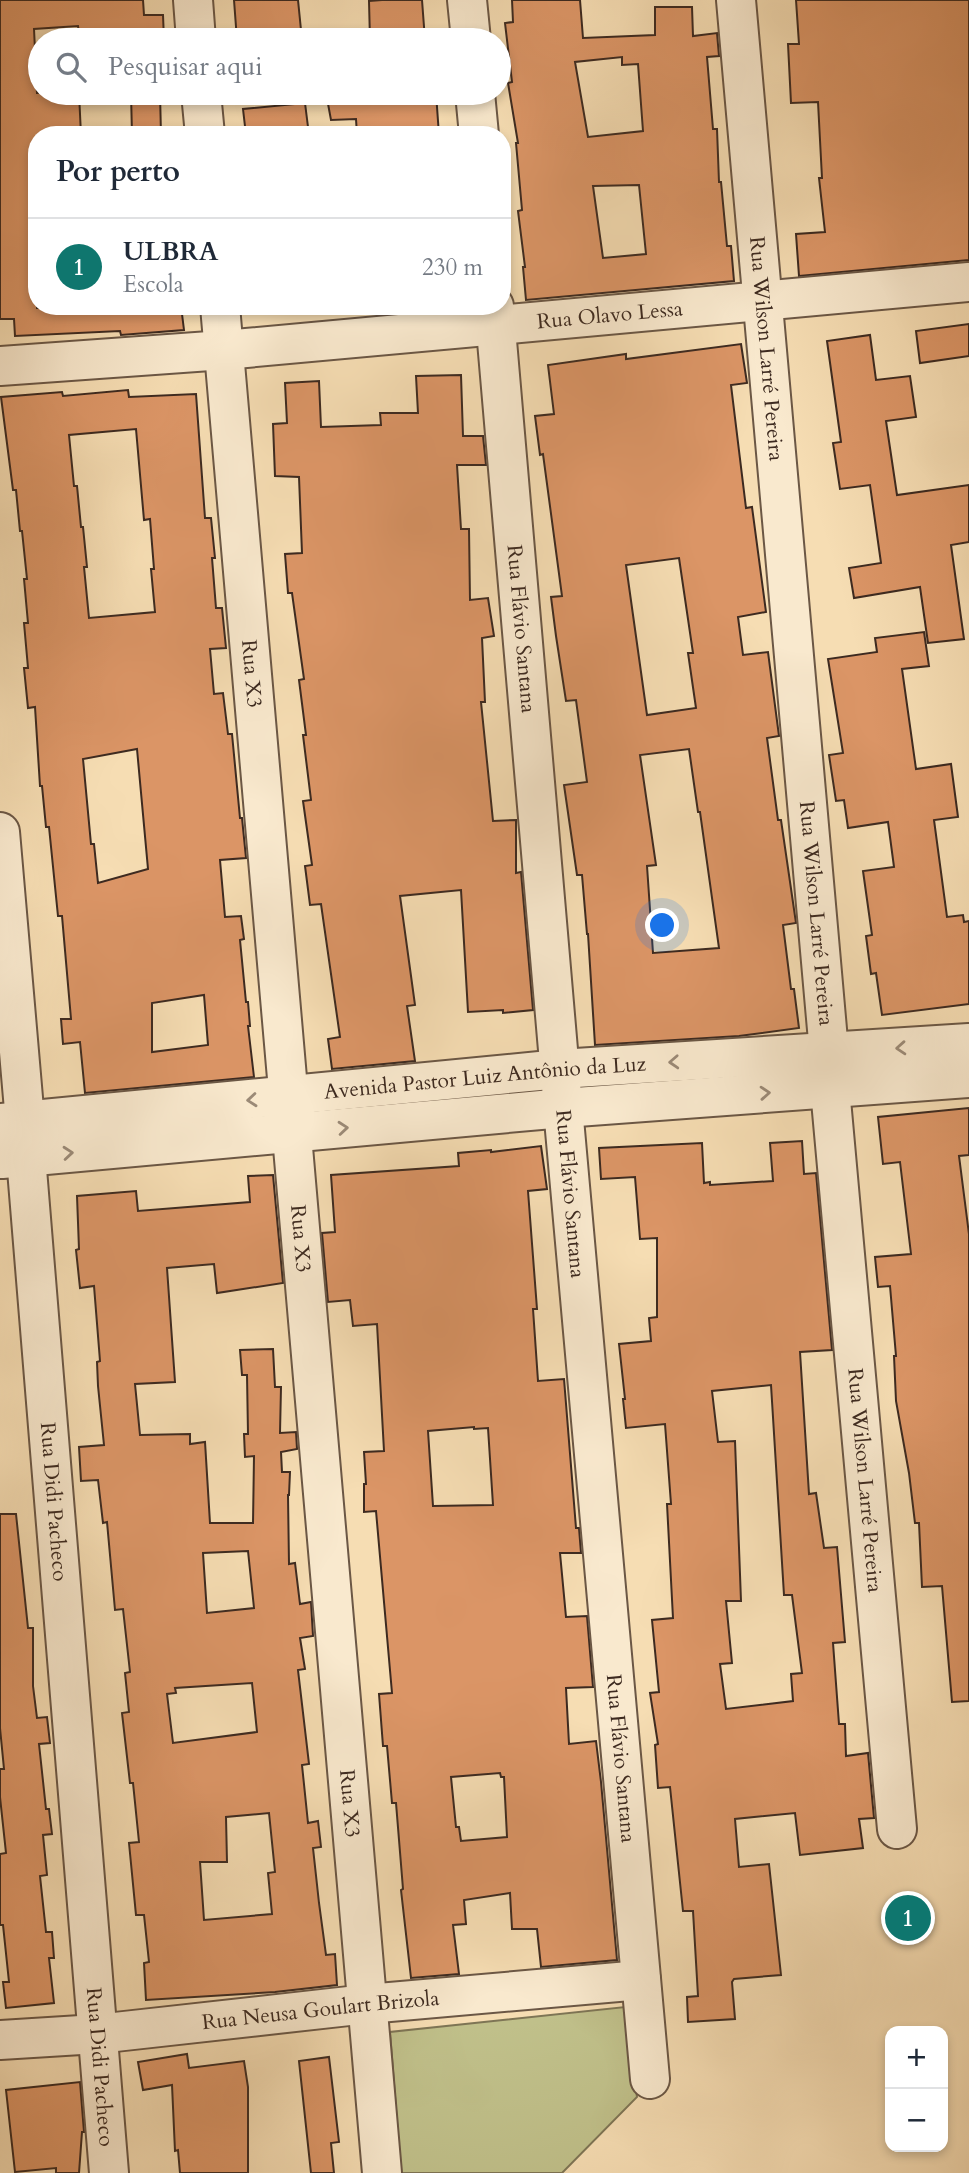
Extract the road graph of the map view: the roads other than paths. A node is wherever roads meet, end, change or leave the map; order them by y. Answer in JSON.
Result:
{"nodes":[{"id":1,"x":193,"y":0,"type":"edge"},
{"id":2,"x":467,"y":0,"type":"edge"},
{"id":3,"x":736,"y":0,"type":"edge"},
{"id":4,"x":195,"y":28,"type":"edge"},
{"id":5,"x":470,"y":28,"type":"edge"},
{"id":6,"x":202,"y":105,"type":"edge"},
{"id":7,"x":476,"y":105,"type":"edge"},
{"id":8,"x":204,"y":126,"type":"edge"},
{"id":9,"x":478,"y":126,"type":"edge"},
{"id":10,"x":969,"y":282,"type":"edge"},
{"id":11,"x":763,"y":302,"type":"junction"},
{"id":12,"x":221,"y":315,"type":"edge"},
{"id":13,"x":495,"y":316,"type":"edge"},
{"id":14,"x":224,"y":351,"type":"junction"},
{"id":15,"x":0,"y":366,"type":"edge"},
{"id":16,"x":0,"y":832,"type":"edge"},
{"id":17,"x":969,"y":1043,"type":"edge"},
{"id":18,"x":560,"y":1069,"type":"junction"},
{"id":19,"x":830,"y":1071,"type":"junction"},
{"id":20,"x":969,"y":1078,"type":"edge"},
{"id":21,"x":563,"y":1108,"type":"junction"},
{"id":22,"x":291,"y":1115,"type":"junction"},
{"id":23,"x":13,"y":1140,"type":"edge"},
{"id":24,"x":897,"y":1829,"type":"dead end"},
{"id":25,"x":641,"y":1980,"type":"junction"},
{"id":26,"x":367,"y":2004,"type":"junction"},
{"id":27,"x":97,"y":2034,"type":"junction"},
{"id":28,"x":0,"y":2040,"type":"edge"},
{"id":29,"x":650,"y":2079,"type":"dead end"},
{"id":30,"x":108,"y":2173,"type":"edge"},
{"id":31,"x":382,"y":2173,"type":"edge"}],
"edges":[{"from":1,"to":4,"type":"street"},
{"from":2,"to":5,"type":"street"},
{"from":3,"to":11,"type":"street","name":"Rua Wilson Larré Pereira"},
{"from":6,"to":8,"type":"street"},
{"from":7,"to":9,"type":"street"},
{"from":10,"to":11,"type":"street","name":"Rua Olavo Lessa"},
{"from":11,"to":13,"type":"street","name":"Rua Olavo Lessa"},
{"from":11,"to":19,"type":"street","name":"Rua Wilson Larré Pereira"},
{"from":12,"to":14,"type":"street","name":"Rua X3"},
{"from":13,"to":14,"type":"street","name":"Rua Olavo Lessa"},
{"from":13,"to":18,"type":"street","name":"Rua Flávio Santana"},
{"from":14,"to":15,"type":"street","name":"Rua Olavo Lessa"},
{"from":14,"to":22,"type":"street","name":"Rua X3"},
{"from":16,"to":23,"type":"street","name":"Rua Didi Pacheco"},
{"from":17,"to":19,"type":"street","name":"Avenida Pastor Luiz Antônio da Luz","one_way":true},
{"from":19,"to":18,"type":"street","name":"Avenida Pastor Luiz Antônio da Luz","one_way":true},
{"from":18,"to":21,"type":"street","name":"Rua Flávio Santana"},
{"from":18,"to":22,"type":"street","name":"Avenida Pastor Luiz Antônio da Luz"},
{"from":19,"to":20,"type":"street","name":"Avenida Pastor Luiz Antônio da Luz"},
{"from":21,"to":19,"type":"street","name":"Avenida Pastor Luiz Antônio da Luz","one_way":true},
{"from":19,"to":24,"type":"street","name":"Rua Wilson Larré Pereira"},
{"from":22,"to":21,"type":"street","name":"Avenida Pastor Luiz Antônio da Luz","one_way":true},
{"from":21,"to":25,"type":"street","name":"Rua Flávio Santana"},
{"from":22,"to":23,"type":"street","name":"Avenida Pastor Luiz Antônio da Luz"},
{"from":22,"to":26,"type":"street","name":"Rua X3"},
{"from":23,"to":27,"type":"street","name":"Rua Didi Pacheco"},
{"from":25,"to":26,"type":"street","name":"Rua Neusa Goulart Brizola"},
{"from":25,"to":29,"type":"street","name":"Rua Flávio Santana"},
{"from":26,"to":27,"type":"street","name":"Rua Neusa Goulart Brizola"},
{"from":26,"to":31,"type":"street","name":"Rua X3"},
{"from":27,"to":28,"type":"street","name":"Rua Neusa Goulart Brizola"},
{"from":27,"to":30,"type":"street","name":"Rua Didi Pacheco"}]}
